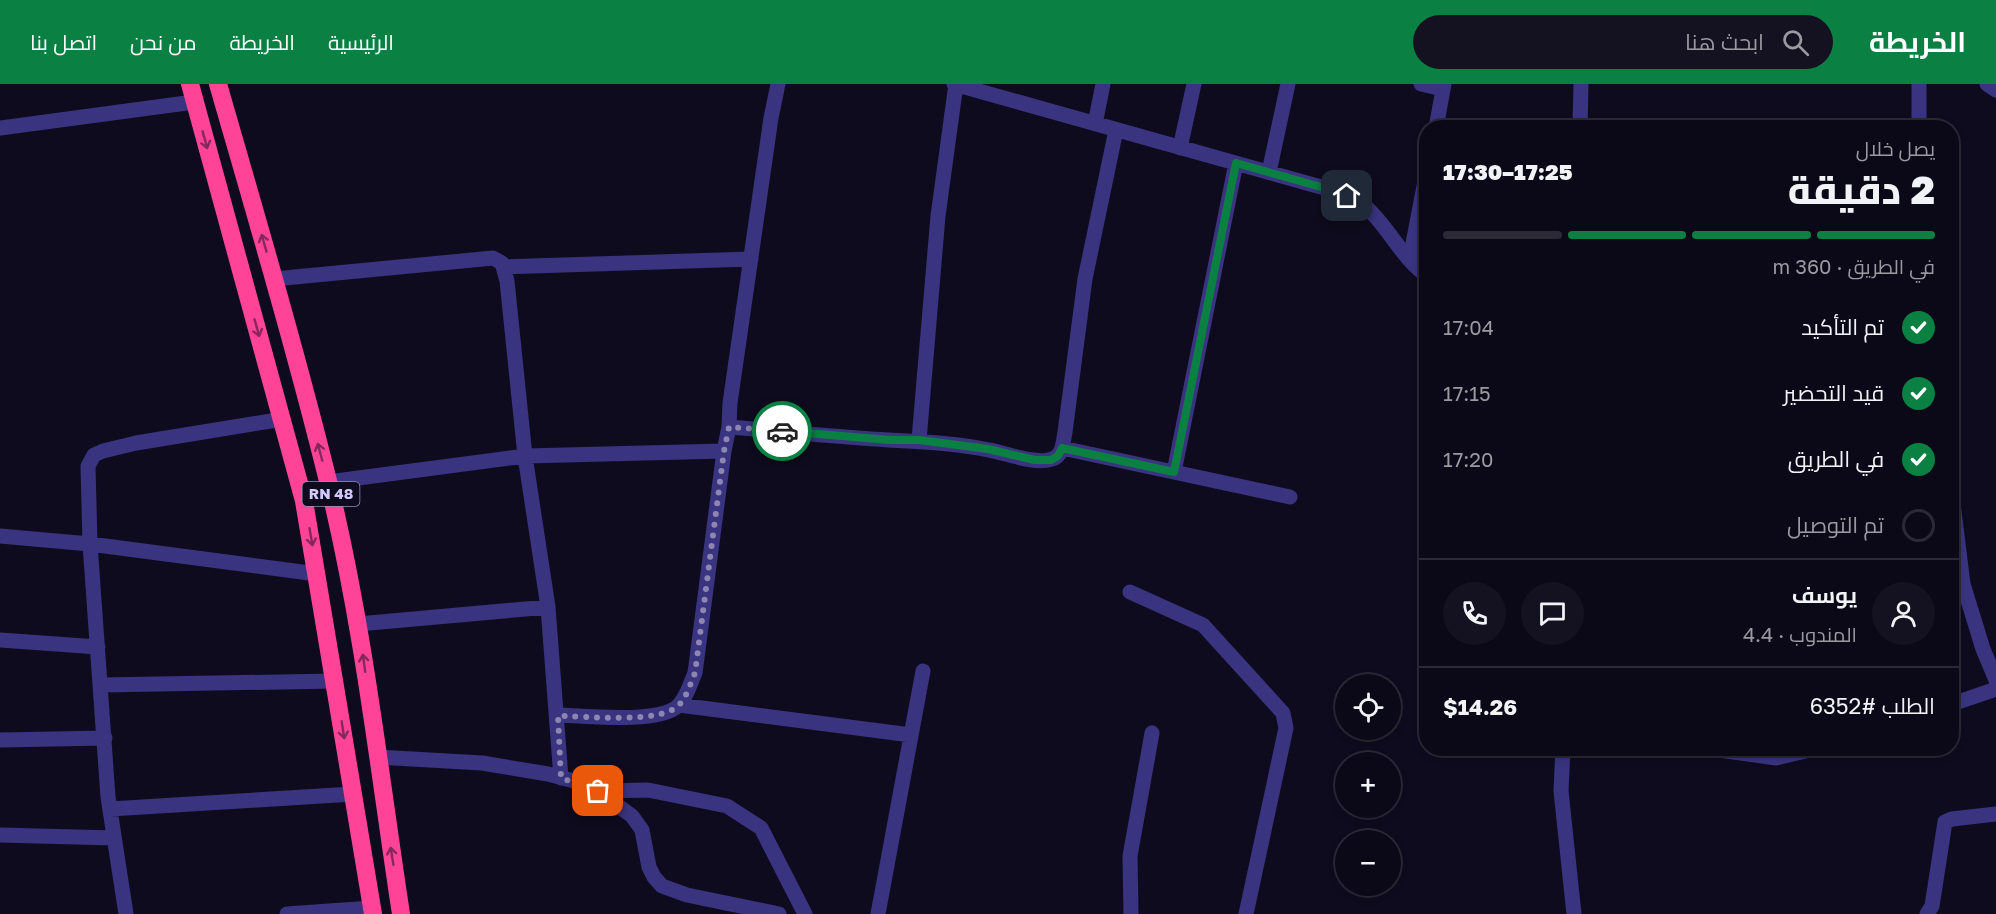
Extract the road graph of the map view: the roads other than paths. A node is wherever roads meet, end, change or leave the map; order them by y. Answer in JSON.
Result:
{"nodes":[{"id":1,"x":218,"y":84,"type":"edge"},
{"id":2,"x":778,"y":84,"type":"edge"},
{"id":3,"x":955,"y":84,"type":"edge"},
{"id":4,"x":1102,"y":84,"type":"edge"},
{"id":5,"x":1194,"y":84,"type":"edge"},
{"id":6,"x":1288,"y":84,"type":"edge"},
{"id":7,"x":1421,"y":84,"type":"edge"},
{"id":8,"x":1581,"y":84,"type":"edge"},
{"id":9,"x":1919,"y":84,"type":"edge"},
{"id":10,"x":1987,"y":84,"type":"edge"},
{"id":11,"x":1444,"y":87,"type":"edge"},
{"id":12,"x":994,"y":89,"type":"edge"},
{"id":13,"x":1996,"y":90,"type":"edge"},
{"id":14,"x":192,"y":93,"type":"edge"},
{"id":15,"x":1438,"y":120,"type":"edge"},
{"id":16,"x":1580,"y":120,"type":"edge"},
{"id":17,"x":1919,"y":120,"type":"edge"},
{"id":18,"x":1095,"y":124,"type":"junction"},
{"id":19,"x":0,"y":128,"type":"edge"},
{"id":20,"x":1116,"y":130,"type":"junction"},
{"id":21,"x":1180,"y":148,"type":"junction"},
{"id":22,"x":1236,"y":163,"type":"junction"},
{"id":23,"x":1269,"y":172,"type":"junction"},
{"id":24,"x":1419,"y":213,"type":"edge"},
{"id":25,"x":751,"y":259,"type":"junction"},
{"id":26,"x":1410,"y":260,"type":"junction"},
{"id":27,"x":503,"y":267,"type":"junction"},
{"id":28,"x":1419,"y":268,"type":"edge"},
{"id":29,"x":274,"y":279,"type":"junction"},
{"id":30,"x":283,"y":419,"type":"junction"},
{"id":31,"x":729,"y":427,"type":"junction"},
{"id":32,"x":919,"y":440,"type":"junction"},
{"id":33,"x":1062,"y":448,"type":"junction"},
{"id":34,"x":724,"y":451,"type":"junction"},
{"id":35,"x":525,"y":456,"type":"junction"},
{"id":36,"x":1174,"y":472,"type":"junction"},
{"id":37,"x":328,"y":482,"type":"junction"},
{"id":38,"x":1290,"y":497,"type":"dead end"},
{"id":39,"x":0,"y":536,"type":"edge"},
{"id":40,"x":90,"y":544,"type":"junction"},
{"id":41,"x":1959,"y":560,"type":"edge"},
{"id":42,"x":317,"y":574,"type":"junction"},
{"id":43,"x":1130,"y":592,"type":"dead end"},
{"id":44,"x":548,"y":607,"type":"junction"},
{"id":45,"x":358,"y":624,"type":"junction"},
{"id":46,"x":0,"y":640,"type":"edge"},
{"id":47,"x":98,"y":647,"type":"junction"},
{"id":48,"x":923,"y":671,"type":"dead end"},
{"id":49,"x":1996,"y":680,"type":"edge"},
{"id":50,"x":335,"y":681,"type":"junction"},
{"id":51,"x":101,"y":685,"type":"junction"},
{"id":52,"x":1996,"y":689,"type":"edge"},
{"id":53,"x":1959,"y":702,"type":"edge"},
{"id":54,"x":679,"y":705,"type":"junction"},
{"id":55,"x":558,"y":716,"type":"junction"},
{"id":56,"x":1152,"y":733,"type":"dead end"},
{"id":57,"x":911,"y":735,"type":"junction"},
{"id":58,"x":105,"y":738,"type":"junction"},
{"id":59,"x":0,"y":740,"type":"edge"},
{"id":60,"x":1563,"y":756,"type":"edge"},
{"id":61,"x":1762,"y":756,"type":"edge"},
{"id":62,"x":1784,"y":756,"type":"edge"},
{"id":63,"x":377,"y":757,"type":"junction"},
{"id":64,"x":561,"y":778,"type":"junction"},
{"id":65,"x":598,"y":791,"type":"junction"},
{"id":66,"x":353,"y":794,"type":"junction"},
{"id":67,"x":110,"y":809,"type":"junction"},
{"id":68,"x":1996,"y":814,"type":"edge"},
{"id":69,"x":0,"y":835,"type":"edge"},
{"id":70,"x":114,"y":838,"type":"junction"},
{"id":71,"x":373,"y":911,"type":"edge"},
{"id":72,"x":126,"y":914,"type":"edge"},
{"id":73,"x":287,"y":914,"type":"edge"},
{"id":74,"x":401,"y":914,"type":"edge"},
{"id":75,"x":779,"y":914,"type":"edge"},
{"id":76,"x":805,"y":914,"type":"edge"},
{"id":77,"x":878,"y":914,"type":"edge"},
{"id":78,"x":1131,"y":914,"type":"edge"},
{"id":79,"x":1246,"y":914,"type":"edge"},
{"id":80,"x":1574,"y":914,"type":"edge"},
{"id":81,"x":1927,"y":914,"type":"edge"}],
"edges":[{"from":29,"to":1,"type":"highway","number":"RN 48","one_way":true},
{"from":2,"to":25,"type":"street"},
{"from":3,"to":12,"type":"street"},
{"from":3,"to":32,"type":"street"},
{"from":4,"to":18,"type":"street"},
{"from":5,"to":21,"type":"street"},
{"from":6,"to":23,"type":"street"},
{"from":7,"to":11,"type":"street"},
{"from":8,"to":16,"type":"street"},
{"from":9,"to":17,"type":"street"},
{"from":10,"to":13,"type":"street"},
{"from":11,"to":15,"type":"street"},
{"from":12,"to":18,"type":"street"},
{"from":14,"to":19,"type":"street"},
{"from":14,"to":30,"type":"highway","number":"RN 48","one_way":true},
{"from":18,"to":20,"type":"street"},
{"from":20,"to":21,"type":"street"},
{"from":20,"to":33,"type":"street"},
{"from":21,"to":22,"type":"street"},
{"from":22,"to":23,"type":"street"},
{"from":22,"to":36,"type":"street"},
{"from":23,"to":26,"type":"street"},
{"from":24,"to":26,"type":"street"},
{"from":25,"to":27,"type":"street"},
{"from":25,"to":31,"type":"street"},
{"from":26,"to":28,"type":"street"},
{"from":27,"to":29,"type":"street"},
{"from":27,"to":35,"type":"street"},
{"from":37,"to":29,"type":"highway","number":"RN 48","one_way":true},
{"from":30,"to":40,"type":"street"},
{"from":30,"to":42,"type":"highway","number":"RN 48","one_way":true},
{"from":31,"to":32,"type":"street"},
{"from":31,"to":34,"type":"street"},
{"from":32,"to":33,"type":"street"},
{"from":33,"to":36,"type":"street"},
{"from":34,"to":35,"type":"street"},
{"from":34,"to":54,"type":"street"},
{"from":35,"to":37,"type":"street"},
{"from":35,"to":44,"type":"street"},
{"from":36,"to":38,"type":"street"},
{"from":37,"to":45,"type":"highway","number":"RN 48"},
{"from":39,"to":40,"type":"street"},
{"from":40,"to":42,"type":"street"},
{"from":40,"to":47,"type":"street"},
{"from":41,"to":49,"type":"street"},
{"from":42,"to":50,"type":"highway","number":"RN 48"},
{"from":43,"to":79,"type":"street"},
{"from":44,"to":45,"type":"street"},
{"from":44,"to":55,"type":"street"},
{"from":63,"to":45,"type":"highway","number":"RN 48","one_way":true},
{"from":46,"to":47,"type":"street"},
{"from":47,"to":51,"type":"street"},
{"from":48,"to":57,"type":"street"},
{"from":50,"to":51,"type":"street"},
{"from":50,"to":66,"type":"highway","number":"RN 48","one_way":true},
{"from":51,"to":58,"type":"street"},
{"from":52,"to":53,"type":"street"},
{"from":54,"to":55,"type":"street"},
{"from":54,"to":57,"type":"street"},
{"from":55,"to":64,"type":"street"},
{"from":56,"to":78,"type":"street"},
{"from":57,"to":77,"type":"street"},
{"from":58,"to":59,"type":"street"},
{"from":58,"to":67,"type":"street"},
{"from":60,"to":80,"type":"street"},
{"from":61,"to":62,"type":"street"},
{"from":63,"to":64,"type":"street"},
{"from":74,"to":63,"type":"highway","number":"RN 48","one_way":true},
{"from":64,"to":65,"type":"street"},
{"from":65,"to":75,"type":"street"},
{"from":65,"to":76,"type":"street"},
{"from":66,"to":67,"type":"street"},
{"from":66,"to":71,"type":"highway","number":"RN 48"},
{"from":67,"to":70,"type":"street"},
{"from":68,"to":81,"type":"street"},
{"from":69,"to":70,"type":"street"},
{"from":70,"to":72,"type":"street"},
{"from":71,"to":73,"type":"street"}]}
